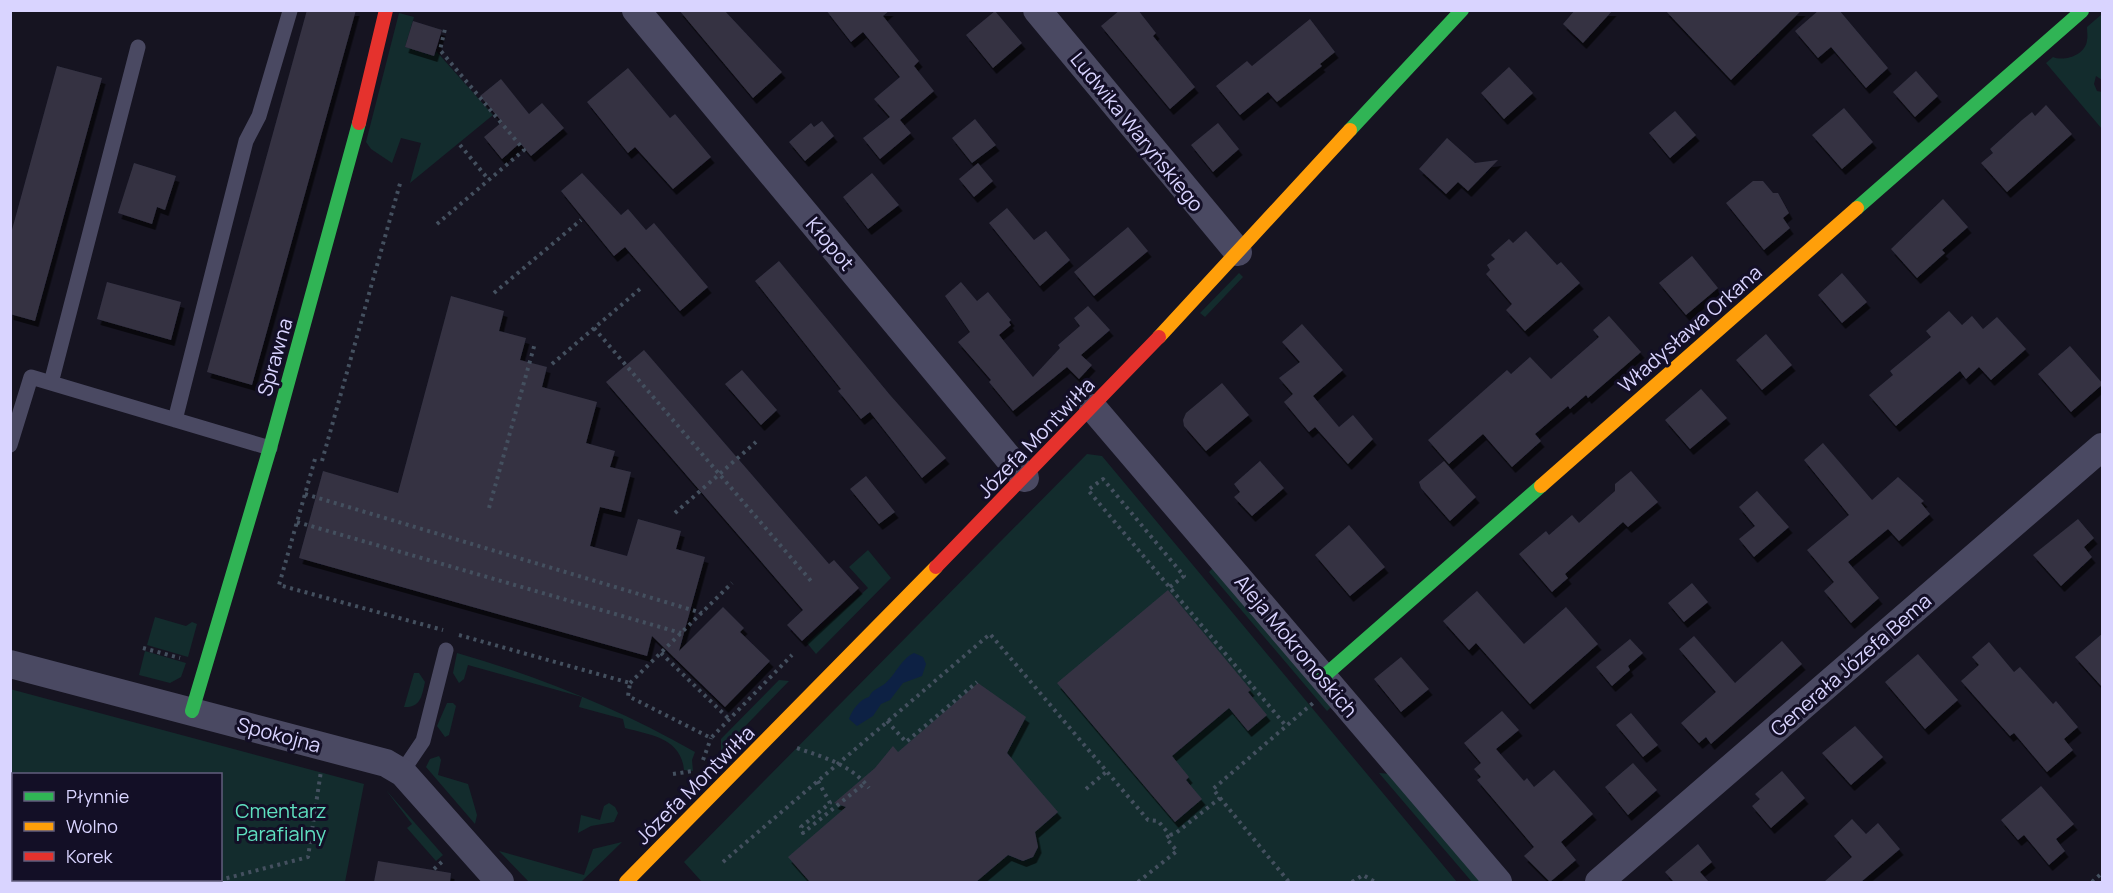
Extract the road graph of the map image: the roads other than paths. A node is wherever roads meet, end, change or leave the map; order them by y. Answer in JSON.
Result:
{"nodes":[{"id":1,"x":386,"y":10,"type":"edge"},
{"id":2,"x":636,"y":10,"type":"edge"},
{"id":3,"x":1037,"y":10,"type":"edge"},
{"id":4,"x":1462,"y":10,"type":"edge"},
{"id":5,"x":290,"y":11,"type":"edge"},
{"id":6,"x":2082,"y":11,"type":"edge"},
{"id":7,"x":138,"y":47,"type":"dead end"},
{"id":8,"x":1238,"y":252,"type":"junction"},
{"id":9,"x":51,"y":383,"type":"junction"},
{"id":10,"x":1093,"y":408,"type":"junction"},
{"id":11,"x":175,"y":420,"type":"junction"},
{"id":12,"x":10,"y":445,"type":"edge"},
{"id":13,"x":2103,"y":447,"type":"edge"},
{"id":14,"x":270,"y":448,"type":"junction"},
{"id":15,"x":1024,"y":478,"type":"junction"},
{"id":16,"x":446,"y":650,"type":"dead end"},
{"id":17,"x":10,"y":664,"type":"edge"},
{"id":18,"x":1319,"y":689,"type":"junction"},
{"id":19,"x":192,"y":711,"type":"junction"},
{"id":20,"x":402,"y":772,"type":"junction"},
{"id":21,"x":500,"y":882,"type":"edge"},
{"id":22,"x":626,"y":882,"type":"edge"},
{"id":23,"x":1498,"y":882,"type":"edge"},
{"id":24,"x":1599,"y":882,"type":"edge"}],
"edges":[{"from":1,"to":14,"type":"street","name":"Sprawna"},
{"from":2,"to":15,"type":"street","name":"Kłopot"},
{"from":3,"to":8,"type":"street","name":"Ludwika Waryńskiego"},
{"from":4,"to":8,"type":"street","name":"Józefa Montwiłła"},
{"from":5,"to":11,"type":"lane"},
{"from":6,"to":18,"type":"street","name":"Władysława Orkana"},
{"from":7,"to":9,"type":"lane"},
{"from":8,"to":10,"type":"street","name":"Józefa Montwiłła"},
{"from":9,"to":11,"type":"lane"},
{"from":9,"to":12,"type":"lane"},
{"from":10,"to":15,"type":"street","name":"Józefa Montwiłła"},
{"from":10,"to":18,"type":"street","name":"Aleja Mokronoskich"},
{"from":11,"to":14,"type":"lane"},
{"from":13,"to":24,"type":"street","name":"Generała Józefa Bema"},
{"from":14,"to":19,"type":"street","name":"Sprawna"},
{"from":15,"to":22,"type":"street","name":"Józefa Montwiłła"},
{"from":16,"to":20,"type":"lane"},
{"from":17,"to":19,"type":"street","name":"Spokojna"},
{"from":18,"to":23,"type":"street","name":"Aleja Mokronoskich"},
{"from":19,"to":20,"type":"street","name":"Spokojna"},
{"from":20,"to":21,"type":"street","name":"Spokojna"}]}
